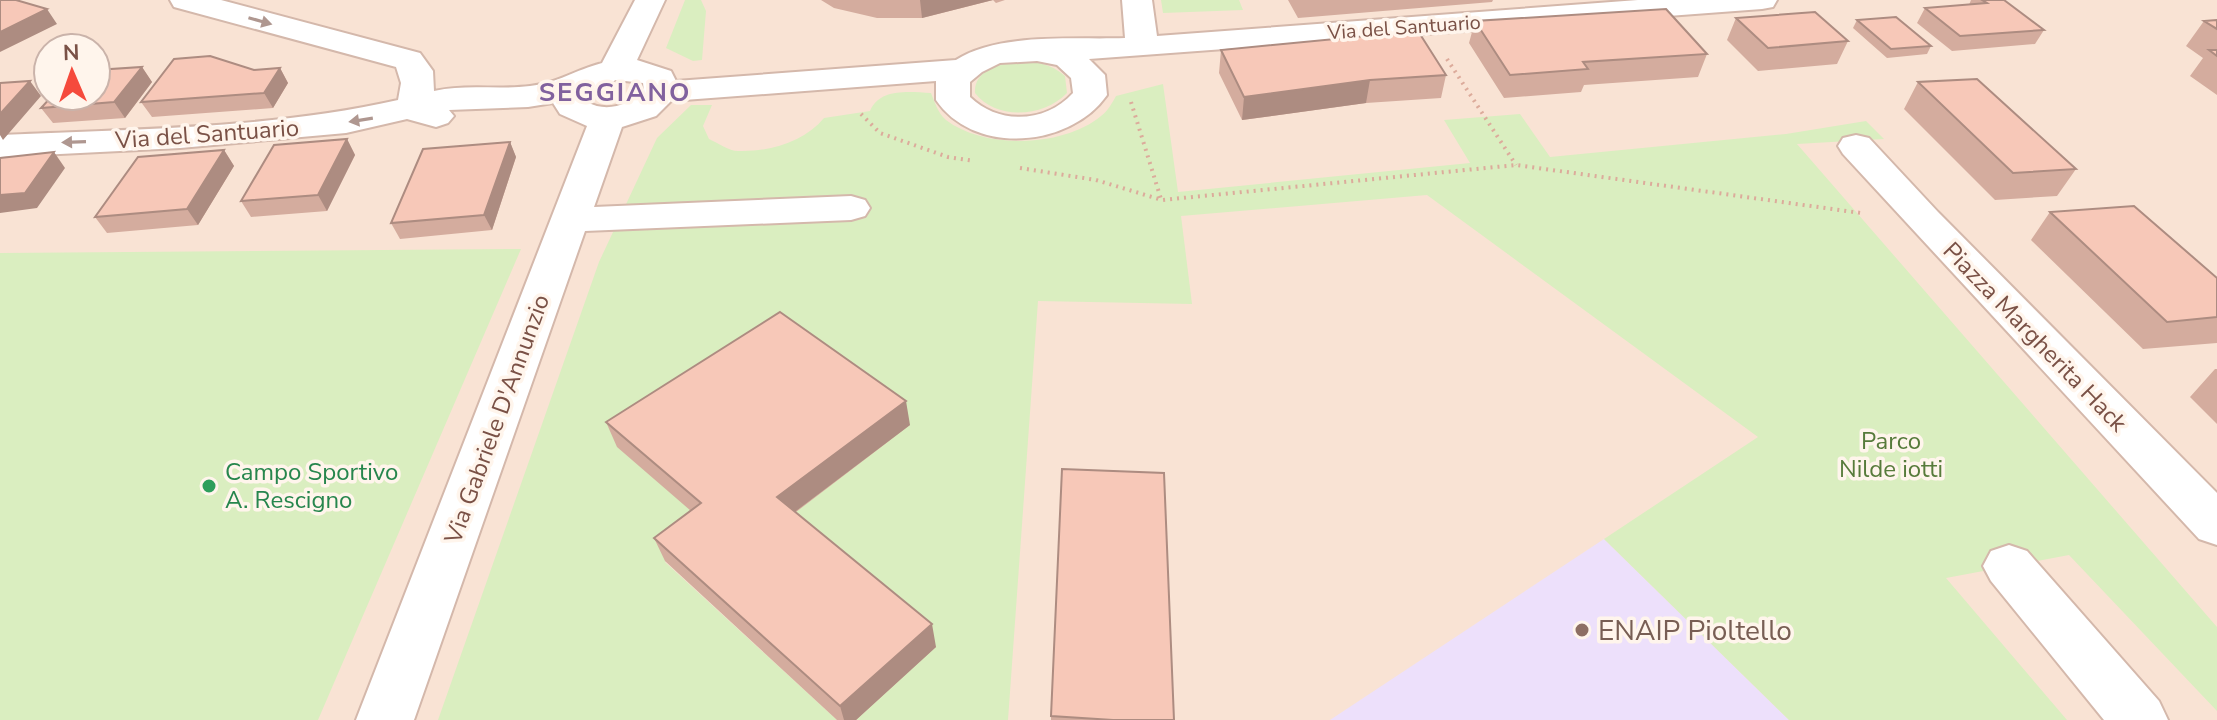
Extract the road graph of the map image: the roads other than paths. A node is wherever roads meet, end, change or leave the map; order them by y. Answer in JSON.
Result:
{"nodes":[{"id":1,"x":185,"y":0,"type":"edge"},
{"id":2,"x":650,"y":0,"type":"edge"},
{"id":3,"x":1137,"y":0,"type":"edge"},
{"id":4,"x":1762,"y":0,"type":"edge"},
{"id":5,"x":1142,"y":47,"type":"junction"},
{"id":6,"x":1037,"y":51,"type":"junction"},
{"id":7,"x":963,"y":69,"type":"junction"},
{"id":8,"x":615,"y":70,"type":"junction"},
{"id":9,"x":1092,"y":86,"type":"junction"},
{"id":10,"x":661,"y":92,"type":"junction"},
{"id":11,"x":585,"y":104,"type":"junction"},
{"id":12,"x":412,"y":109,"type":"junction"},
{"id":13,"x":0,"y":146,"type":"edge"},
{"id":14,"x":1856,"y":146,"type":"dead end"},
{"id":15,"x":851,"y":208,"type":"dead end"},
{"id":16,"x":570,"y":220,"type":"junction"},
{"id":17,"x":2217,"y":525,"type":"edge"},
{"id":18,"x":2009,"y":566,"type":"dead end"},
{"id":19,"x":385,"y":720,"type":"edge"},
{"id":20,"x":2139,"y":720,"type":"edge"}],
"edges":[{"from":1,"to":12,"type":"street","one_way":true},
{"from":2,"to":8,"type":"street"},
{"from":3,"to":5,"type":"street"},
{"from":4,"to":5,"type":"street","name":"Via del Santuario"},
{"from":5,"to":6,"type":"street","name":"Via del Santuario"},
{"from":5,"to":9,"type":"street","name":"Via del Santuario"},
{"from":6,"to":7,"type":"street","name":"Via del Santuario"},
{"from":6,"to":9,"type":"street"},
{"from":7,"to":9,"type":"street","name":"Via del Santuario"},
{"from":7,"to":10,"type":"street"},
{"from":8,"to":10,"type":"street"},
{"from":8,"to":11,"type":"street"},
{"from":10,"to":11,"type":"street"},
{"from":11,"to":12,"type":"street","name":"Via del Santuario"},
{"from":11,"to":16,"type":"street","name":"Via Gabriele D'Annunzio"},
{"from":12,"to":13,"type":"street","name":"Via del Santuario","one_way":true},
{"from":14,"to":17,"type":"street","name":"Piazza Margherita Hack"},
{"from":15,"to":16,"type":"street"},
{"from":16,"to":19,"type":"street","name":"Via Gabriele D'Annunzio"},
{"from":18,"to":20,"type":"street"}]}
